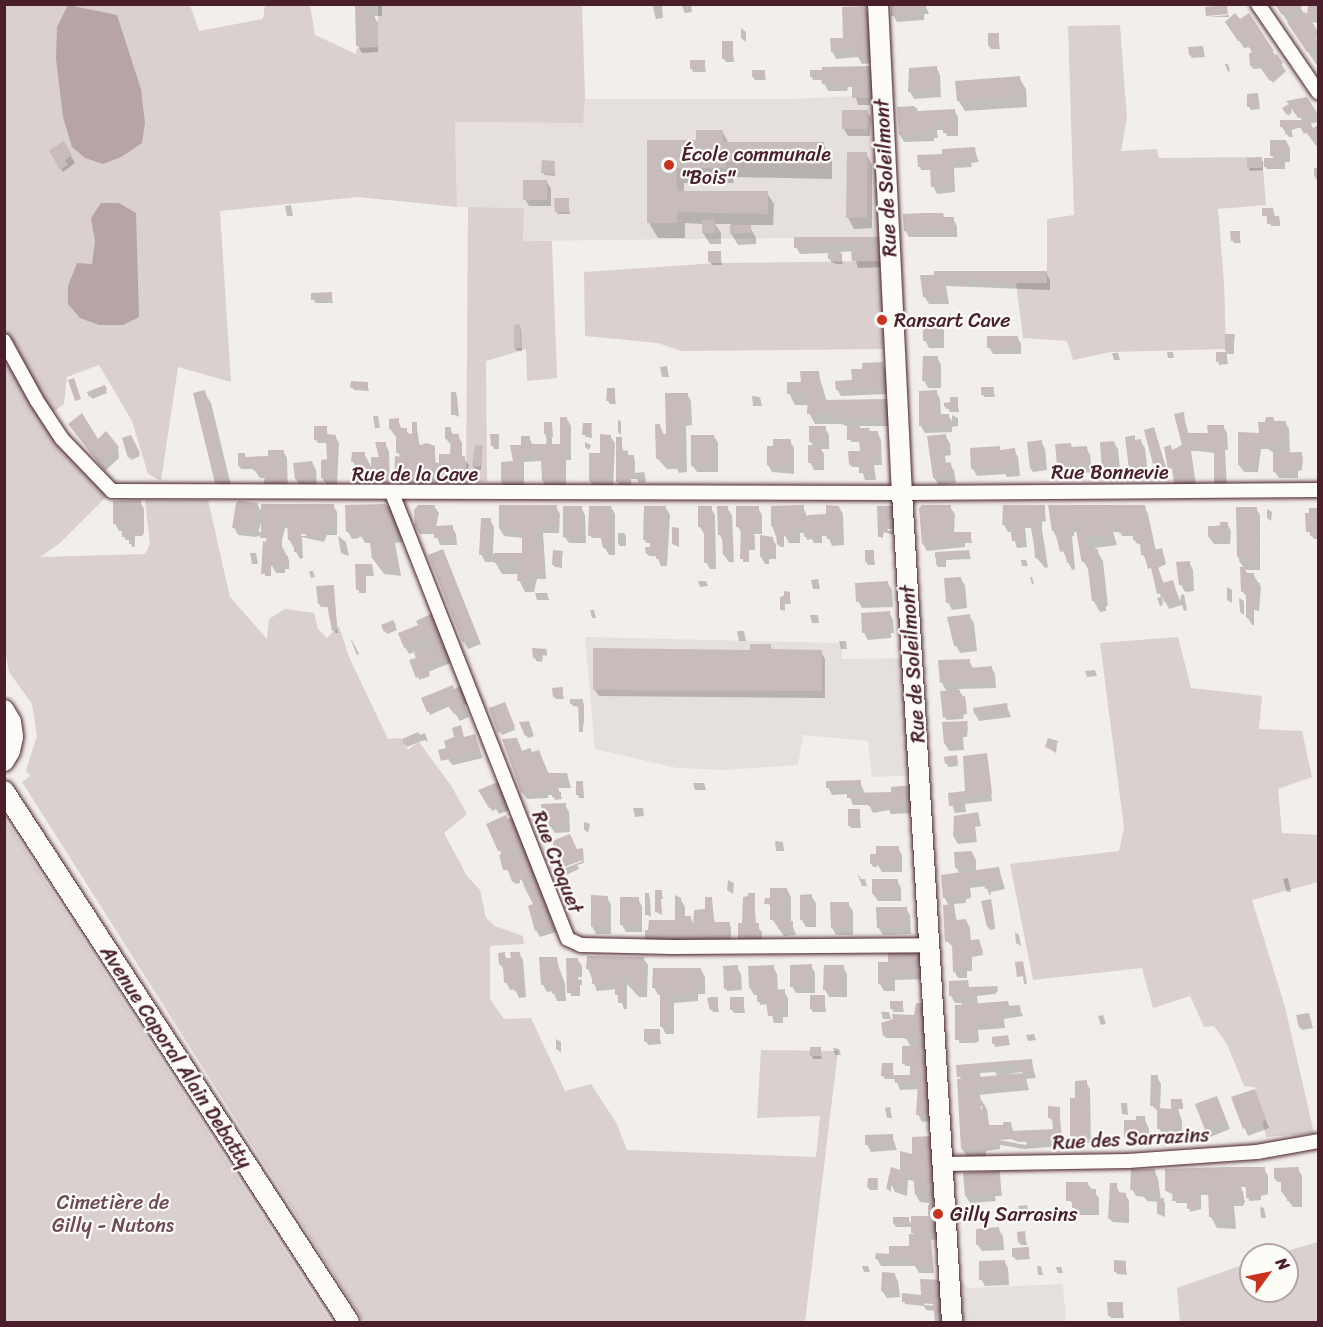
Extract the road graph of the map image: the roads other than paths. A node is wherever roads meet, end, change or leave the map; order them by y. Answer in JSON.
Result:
{"nodes":[{"id":1,"x":878,"y":4,"type":"edge"},
{"id":2,"x":1257,"y":4,"type":"edge"},
{"id":3,"x":1318,"y":92,"type":"edge"},
{"id":4,"x":4,"y":341,"type":"edge"},
{"id":5,"x":1318,"y":490,"type":"edge"},
{"id":6,"x":392,"y":494,"type":"junction"},
{"id":7,"x":902,"y":494,"type":"junction"},
{"id":8,"x":4,"y":710,"type":"edge"},
{"id":9,"x":4,"y":761,"type":"edge"},
{"id":10,"x":4,"y":791,"type":"edge"},
{"id":11,"x":930,"y":945,"type":"junction"},
{"id":12,"x":1318,"y":1141,"type":"edge"},
{"id":13,"x":944,"y":1164,"type":"junction"},
{"id":14,"x":349,"y":1323,"type":"edge"},
{"id":15,"x":952,"y":1323,"type":"edge"}],
"edges":[{"from":1,"to":7,"type":"street","name":"Rue de Soleilmont"},
{"from":2,"to":3,"type":"street"},
{"from":4,"to":6,"type":"street","name":"Rue de la Cave"},
{"from":5,"to":7,"type":"street","name":"Rue Bonnevie"},
{"from":6,"to":7,"type":"street","name":"Rue de la Cave"},
{"from":6,"to":11,"type":"street","name":"Rue Croquet"},
{"from":7,"to":11,"type":"street","name":"Rue de Soleilmont"},
{"from":8,"to":9,"type":"street"},
{"from":10,"to":14,"type":"street","name":"Avenue Caporal Alain Debatty"},
{"from":11,"to":13,"type":"street","name":"Rue de Soleilmont"},
{"from":12,"to":13,"type":"street","name":"Rue des Sarrazins"},
{"from":13,"to":15,"type":"street","name":"Rue de Soleilmont"}]}
